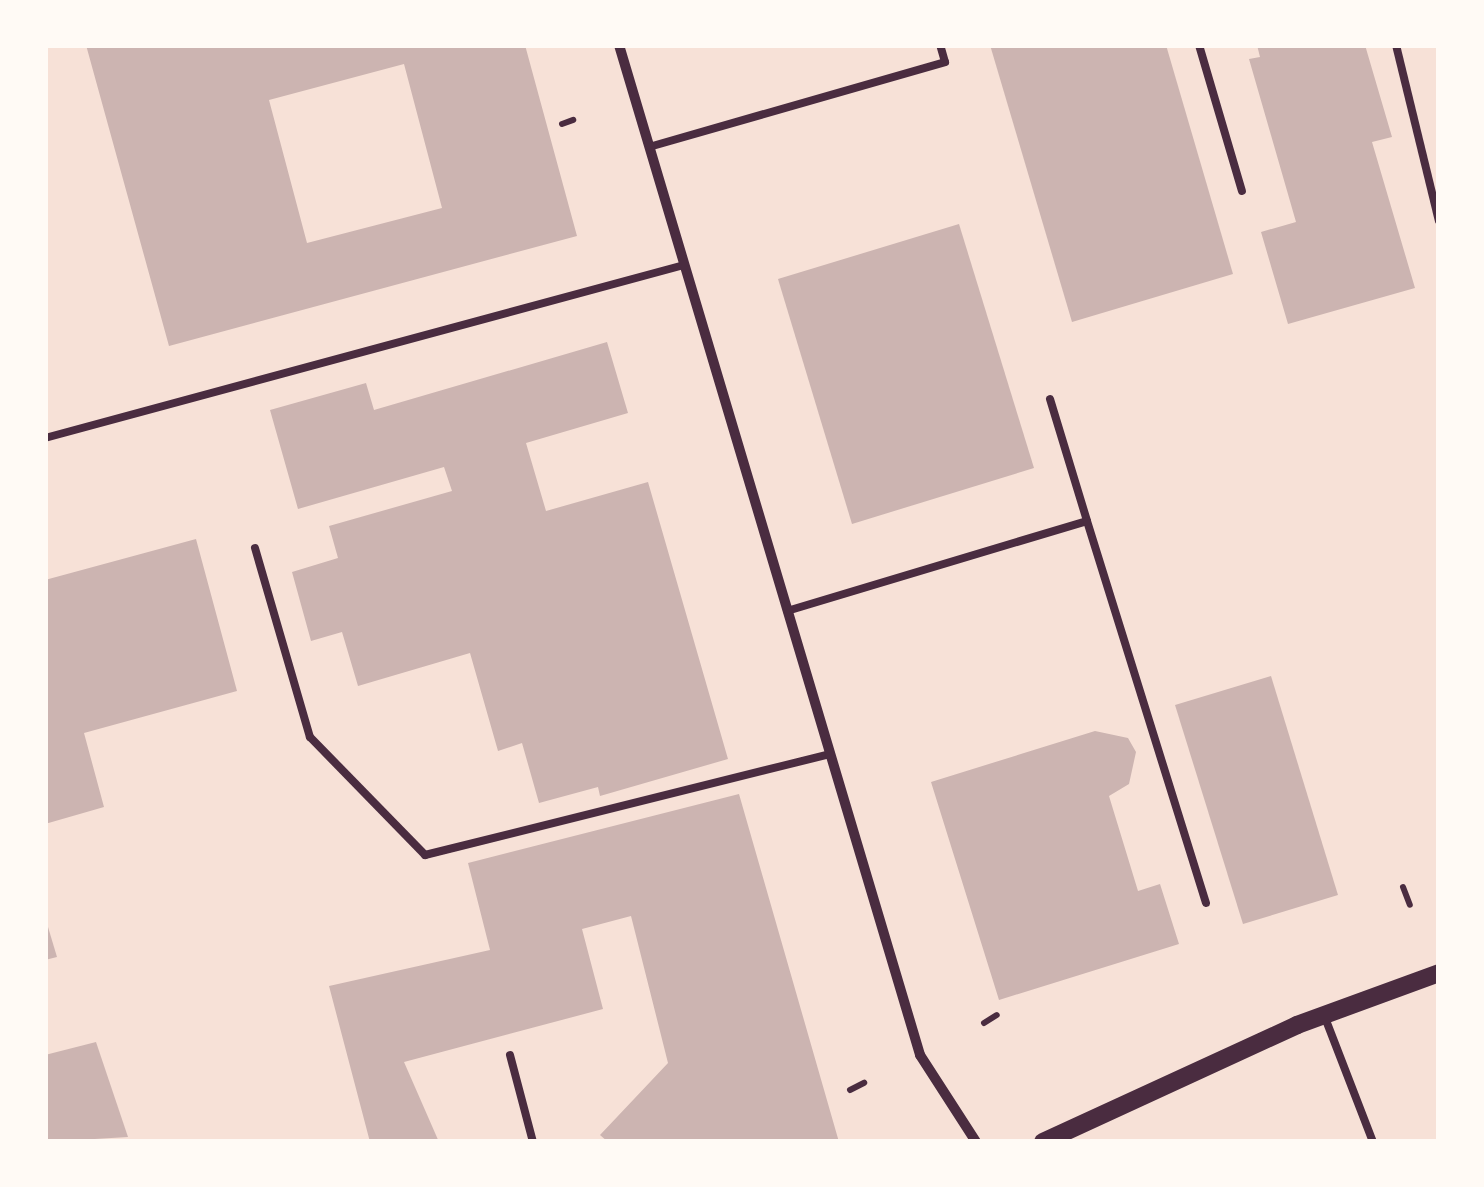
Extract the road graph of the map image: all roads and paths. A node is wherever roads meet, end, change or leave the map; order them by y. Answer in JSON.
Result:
{"nodes":[{"id":1,"x":619,"y":45,"type":"edge"},
{"id":2,"x":940,"y":45,"type":"edge"},
{"id":3,"x":1199,"y":45,"type":"edge"},
{"id":4,"x":1396,"y":45,"type":"edge"},
{"id":5,"x":573,"y":120,"type":"dead end"},
{"id":6,"x":562,"y":124,"type":"dead end"},
{"id":7,"x":649,"y":147,"type":"junction"},
{"id":8,"x":1242,"y":191,"type":"dead end"},
{"id":9,"x":1439,"y":221,"type":"edge"},
{"id":10,"x":684,"y":265,"type":"junction"},
{"id":11,"x":1050,"y":400,"type":"dead end"},
{"id":12,"x":45,"y":438,"type":"edge"},
{"id":13,"x":1088,"y":521,"type":"junction"},
{"id":14,"x":255,"y":548,"type":"dead end"},
{"id":15,"x":787,"y":612,"type":"junction"},
{"id":16,"x":829,"y":754,"type":"junction"},
{"id":17,"x":1403,"y":887,"type":"dead end"},
{"id":18,"x":1206,"y":904,"type":"dead end"},
{"id":19,"x":1410,"y":905,"type":"dead end"},
{"id":20,"x":1439,"y":973,"type":"edge"},
{"id":21,"x":997,"y":1015,"type":"dead end"},
{"id":22,"x":1324,"y":1015,"type":"junction"},
{"id":23,"x":984,"y":1023,"type":"dead end"},
{"id":24,"x":510,"y":1054,"type":"dead end"},
{"id":25,"x":864,"y":1082,"type":"dead end"},
{"id":26,"x":850,"y":1090,"type":"dead end"},
{"id":27,"x":533,"y":1142,"type":"edge"},
{"id":28,"x":976,"y":1142,"type":"edge"},
{"id":29,"x":1044,"y":1142,"type":"edge"},
{"id":30,"x":1373,"y":1142,"type":"edge"}],
"edges":[{"from":1,"to":7,"type":"street"},
{"from":2,"to":7,"type":"lane"},
{"from":3,"to":8,"type":"lane"},
{"from":4,"to":9,"type":"lane"},
{"from":5,"to":6,"type":"path"},
{"from":7,"to":10,"type":"street"},
{"from":10,"to":12,"type":"lane"},
{"from":10,"to":15,"type":"street"},
{"from":11,"to":13,"type":"lane"},
{"from":13,"to":15,"type":"lane"},
{"from":13,"to":18,"type":"lane"},
{"from":14,"to":16,"type":"lane"},
{"from":15,"to":16,"type":"street"},
{"from":16,"to":28,"type":"street"},
{"from":17,"to":19,"type":"path"},
{"from":20,"to":22,"type":"street"},
{"from":21,"to":23,"type":"path"},
{"from":22,"to":29,"type":"street"},
{"from":22,"to":30,"type":"lane"},
{"from":24,"to":27,"type":"lane"},
{"from":25,"to":26,"type":"path"}]}
